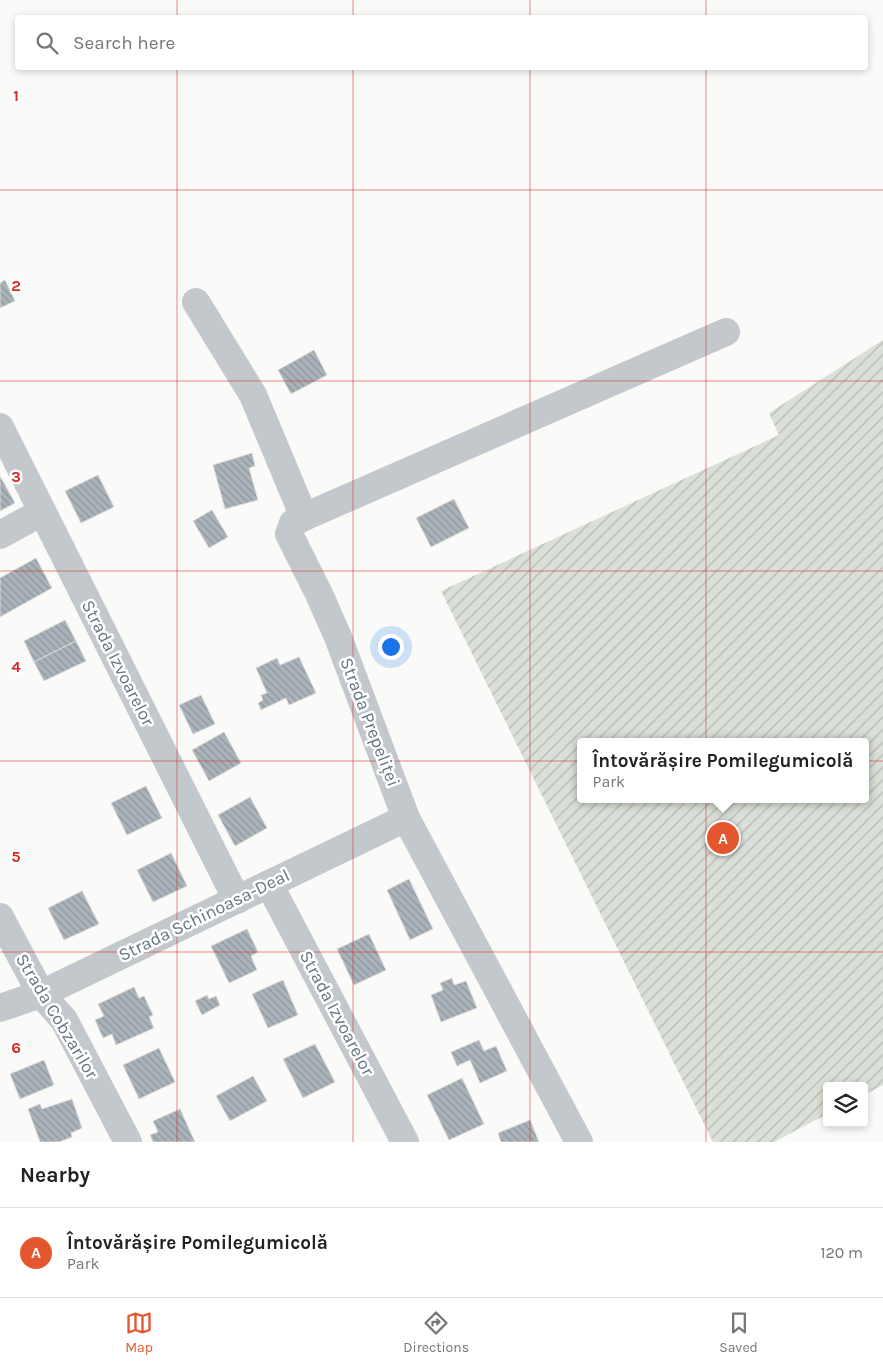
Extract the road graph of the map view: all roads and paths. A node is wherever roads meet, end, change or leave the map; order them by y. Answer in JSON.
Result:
{"nodes":[{"id":1,"x":196,"y":302,"type":"dead end"},
{"id":2,"x":726,"y":332,"type":"dead end"},
{"id":3,"x":1,"y":431,"type":"edge"},
{"id":4,"x":42,"y":512,"type":"junction"},
{"id":5,"x":304,"y":516,"type":"junction"},
{"id":6,"x":0,"y":536,"type":"edge"},
{"id":7,"x":406,"y":818,"type":"junction"},
{"id":8,"x":269,"y":884,"type":"junction"},
{"id":9,"x":237,"y":900,"type":"junction"},
{"id":10,"x":0,"y":917,"type":"edge"},
{"id":11,"x":41,"y":994,"type":"junction"},
{"id":12,"x":0,"y":1008,"type":"edge"},
{"id":13,"x":128,"y":1142,"type":"edge"},
{"id":14,"x":405,"y":1142,"type":"edge"},
{"id":15,"x":579,"y":1142,"type":"edge"}],
"edges":[{"from":1,"to":5,"type":"street"},
{"from":2,"to":5,"type":"street"},
{"from":3,"to":4,"type":"street","name":"Strada Izvoarelor"},
{"from":4,"to":6,"type":"street"},
{"from":4,"to":9,"type":"street","name":"Strada Izvoarelor"},
{"from":5,"to":7,"type":"street","name":"Strada Prepeliței"},
{"from":7,"to":8,"type":"street","name":"Strada Schinoasa-Deal"},
{"from":7,"to":15,"type":"street","name":"Strada Prepeliței"},
{"from":8,"to":9,"type":"street","name":"Strada Schinoasa-Deal"},
{"from":8,"to":14,"type":"street","name":"Strada Izvoarelor"},
{"from":9,"to":11,"type":"street","name":"Strada Schinoasa-Deal"},
{"from":10,"to":11,"type":"street","name":"Strada Cobzarilor"},
{"from":11,"to":12,"type":"street","name":"Strada Schinoasa-Deal"},
{"from":11,"to":13,"type":"street","name":"Strada Cobzarilor"}]}
